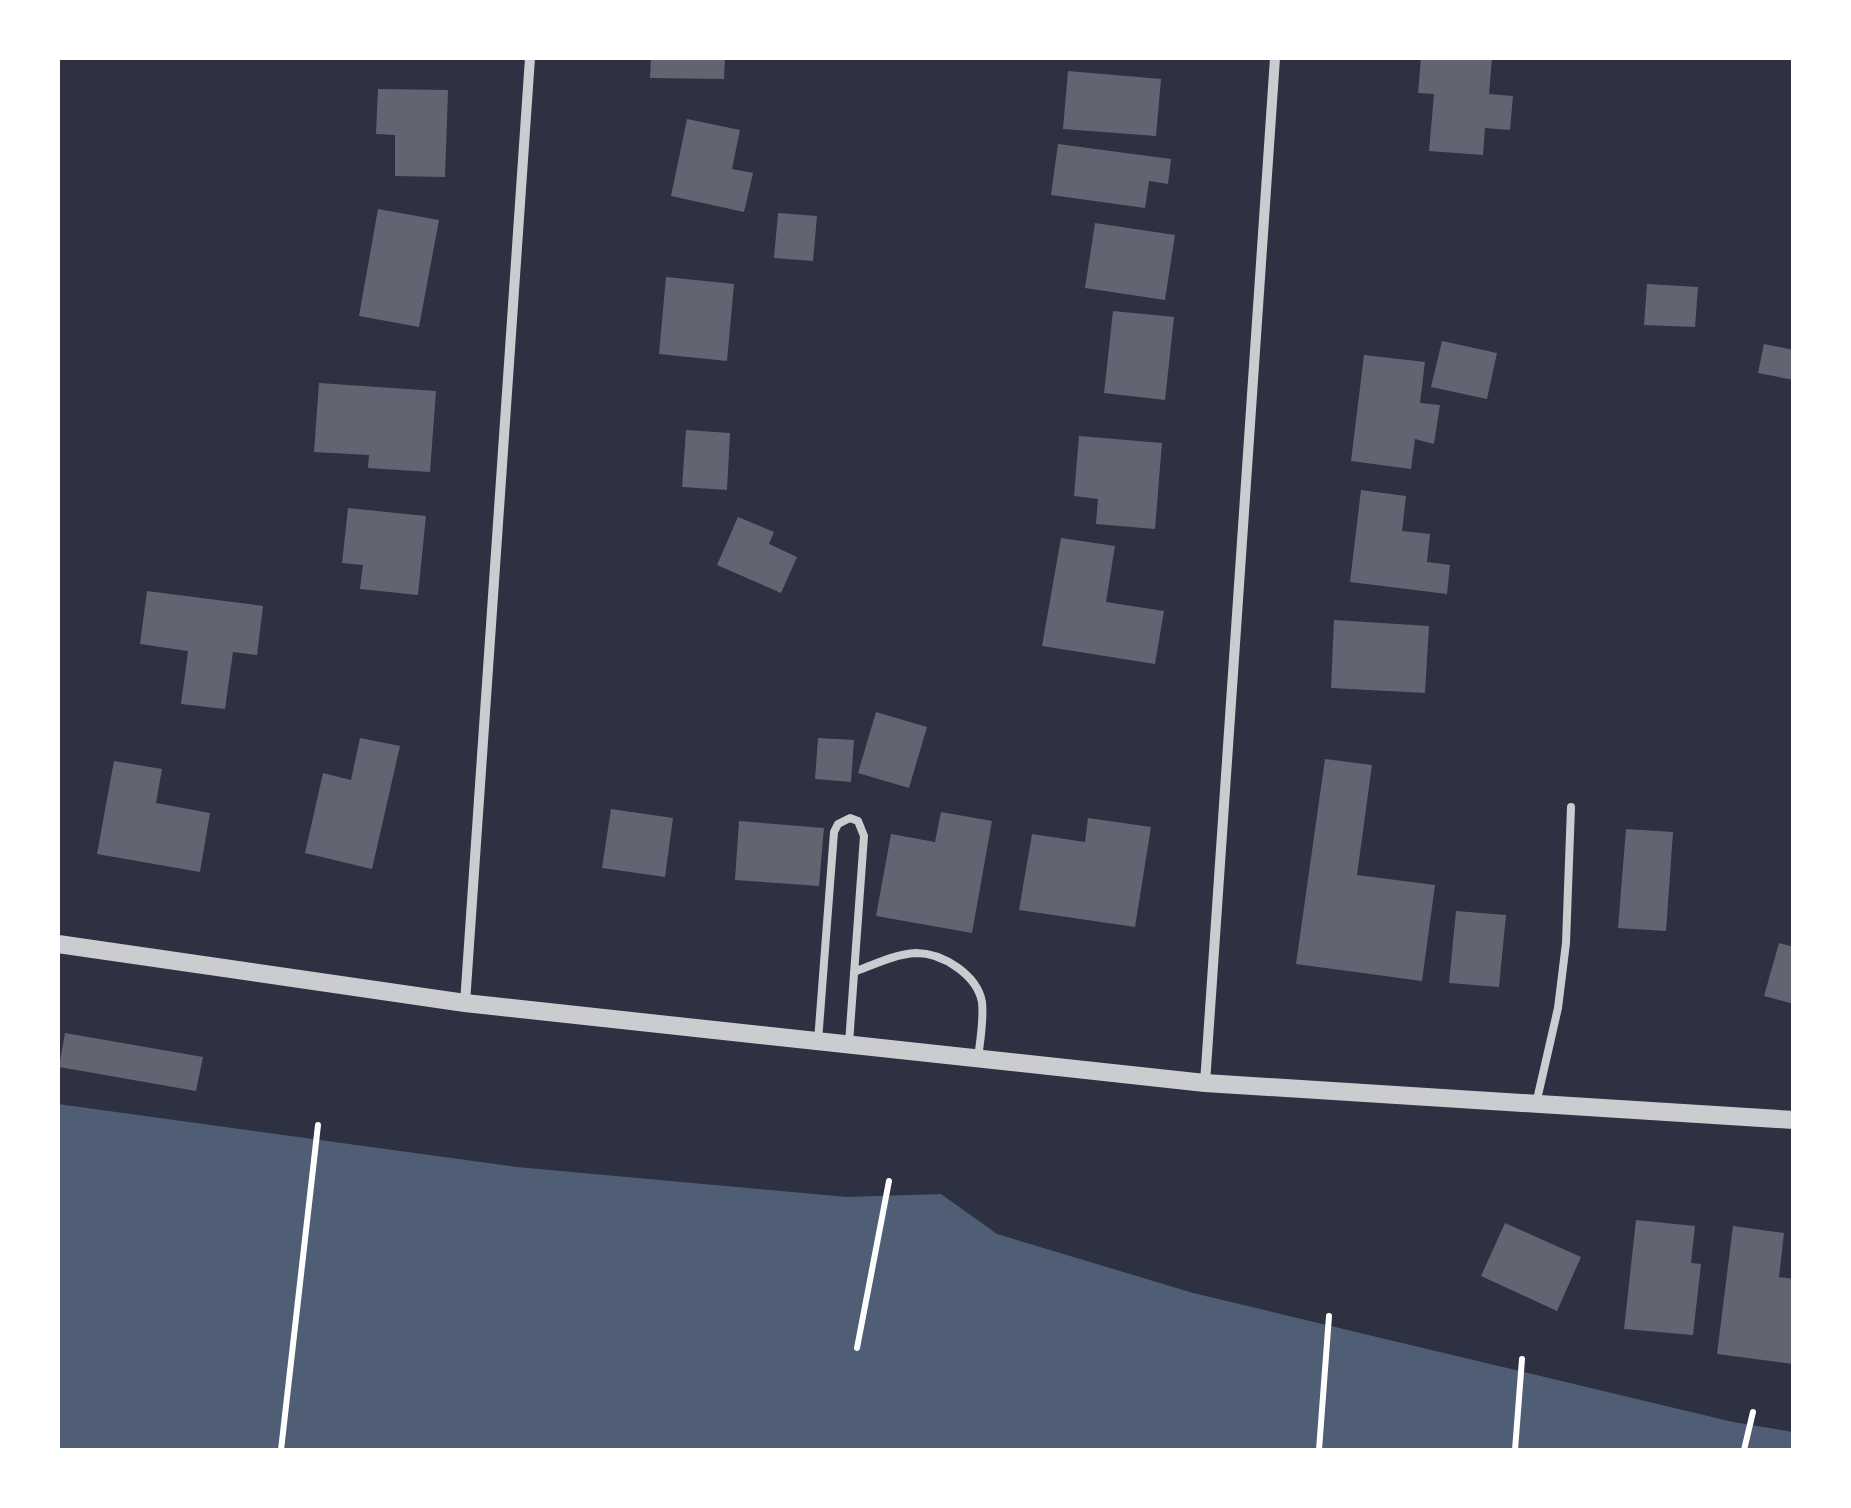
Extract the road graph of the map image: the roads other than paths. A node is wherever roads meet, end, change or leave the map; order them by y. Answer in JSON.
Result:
{"nodes":[{"id":1,"x":530,"y":58,"type":"edge"},
{"id":2,"x":1275,"y":58,"type":"edge"},
{"id":3,"x":1571,"y":807,"type":"dead end"},
{"id":4,"x":58,"y":944,"type":"edge"},
{"id":5,"x":854,"y":972,"type":"junction"},
{"id":6,"x":465,"y":1002,"type":"junction"},
{"id":7,"x":818,"y":1041,"type":"junction"},
{"id":8,"x":849,"y":1044,"type":"junction"},
{"id":9,"x":978,"y":1058,"type":"junction"},
{"id":10,"x":1205,"y":1083,"type":"junction"},
{"id":11,"x":1536,"y":1104,"type":"junction"},
{"id":12,"x":1794,"y":1120,"type":"edge"}],
"edges":[{"from":1,"to":6,"type":"street"},
{"from":2,"to":10,"type":"street"},
{"from":3,"to":11,"type":"lane"},
{"from":4,"to":6,"type":"street"},
{"from":5,"to":7,"type":"lane"},
{"from":5,"to":8,"type":"lane"},
{"from":5,"to":9,"type":"lane"},
{"from":6,"to":7,"type":"street"},
{"from":7,"to":8,"type":"street"},
{"from":8,"to":9,"type":"street"},
{"from":9,"to":10,"type":"street"},
{"from":10,"to":11,"type":"street"},
{"from":11,"to":12,"type":"street"}]}
